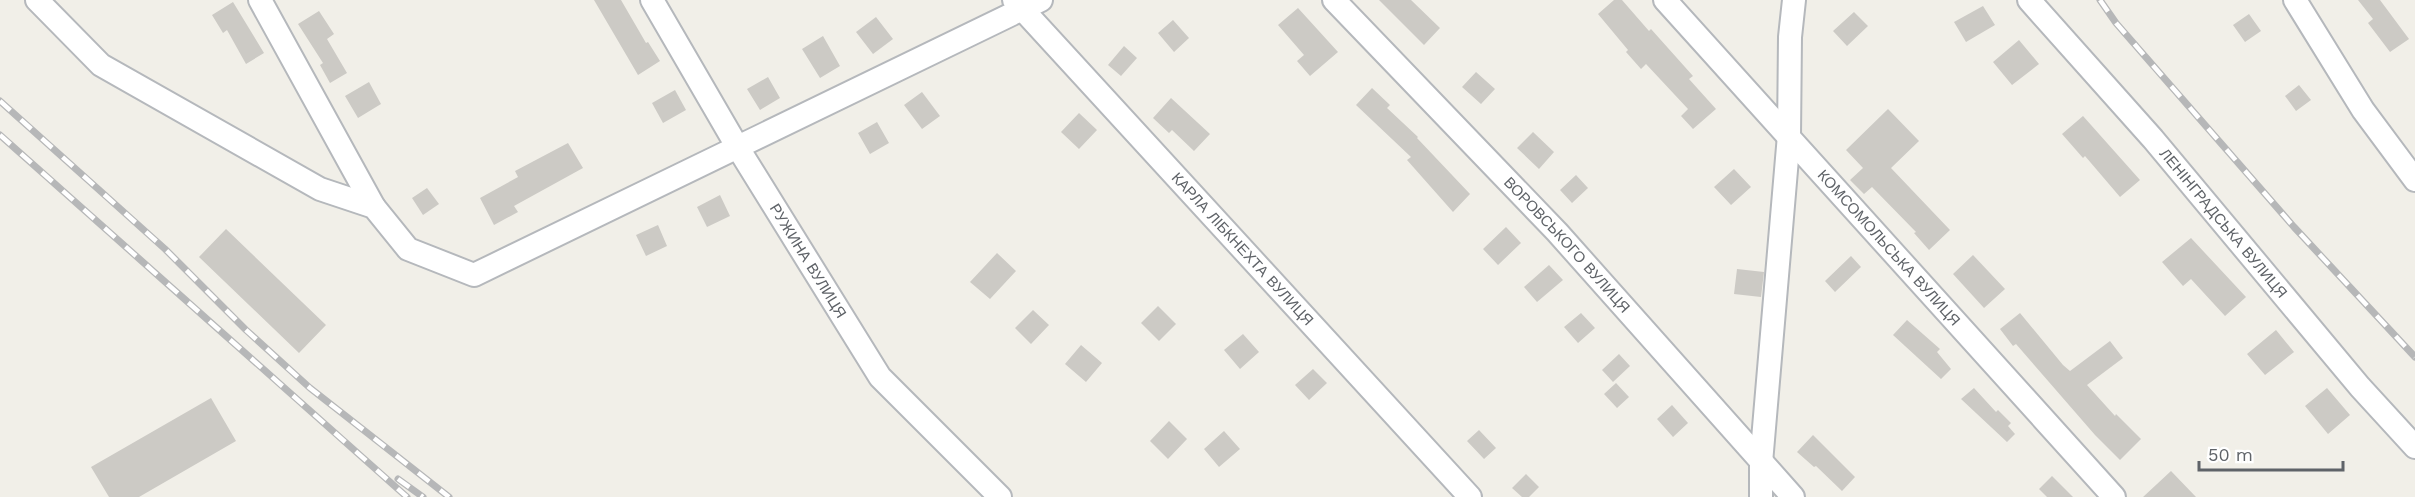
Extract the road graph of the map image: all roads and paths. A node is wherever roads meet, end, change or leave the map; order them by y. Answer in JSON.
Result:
{"nodes":[{"id":1,"x":37,"y":0,"type":"edge"},
{"id":2,"x":260,"y":0,"type":"edge"},
{"id":3,"x":652,"y":0,"type":"edge"},
{"id":4,"x":1334,"y":0,"type":"edge"},
{"id":5,"x":1665,"y":0,"type":"edge"},
{"id":6,"x":1794,"y":0,"type":"edge"},
{"id":7,"x":2029,"y":0,"type":"edge"},
{"id":8,"x":2295,"y":0,"type":"edge"},
{"id":9,"x":1026,"y":3,"type":"edge"},
{"id":10,"x":1789,"y":135,"type":"junction"},
{"id":11,"x":738,"y":148,"type":"junction"},
{"id":12,"x":2415,"y":180,"type":"edge"},
{"id":13,"x":374,"y":207,"type":"junction"},
{"id":14,"x":2415,"y":447,"type":"edge"},
{"id":15,"x":1761,"y":463,"type":"junction"},
{"id":16,"x":1000,"y":497,"type":"edge"},
{"id":17,"x":1470,"y":497,"type":"edge"},
{"id":18,"x":1761,"y":497,"type":"edge"},
{"id":19,"x":1793,"y":497,"type":"edge"},
{"id":20,"x":2114,"y":497,"type":"edge"}],
"edges":[{"from":1,"to":13,"type":"street"},
{"from":2,"to":13,"type":"street"},
{"from":3,"to":11,"type":"street","name":"РУЖИНА ВУЛИЦЯ"},
{"from":4,"to":15,"type":"street","name":"ВОРОВСЬКОГО ВУЛИЦЯ"},
{"from":5,"to":10,"type":"street","name":"КОМСОМОЛЬСЬКА ВУЛИЦЯ"},
{"from":6,"to":10,"type":"street"},
{"from":7,"to":14,"type":"street","name":"ЛЕНІНГРАДСЬКА ВУЛИЦЯ"},
{"from":8,"to":12,"type":"street"},
{"from":9,"to":11,"type":"street"},
{"from":9,"to":17,"type":"street","name":"КАРЛА ЛІБКНЕХТА ВУЛИЦЯ"},
{"from":10,"to":15,"type":"street"},
{"from":10,"to":20,"type":"street","name":"КОМСОМОЛЬСЬКА ВУЛИЦЯ"},
{"from":11,"to":13,"type":"street"},
{"from":11,"to":16,"type":"street","name":"РУЖИНА ВУЛИЦЯ"},
{"from":15,"to":18,"type":"street"},
{"from":15,"to":19,"type":"street","name":"ВОРОВСЬКОГО ВУЛИЦЯ"}]}
